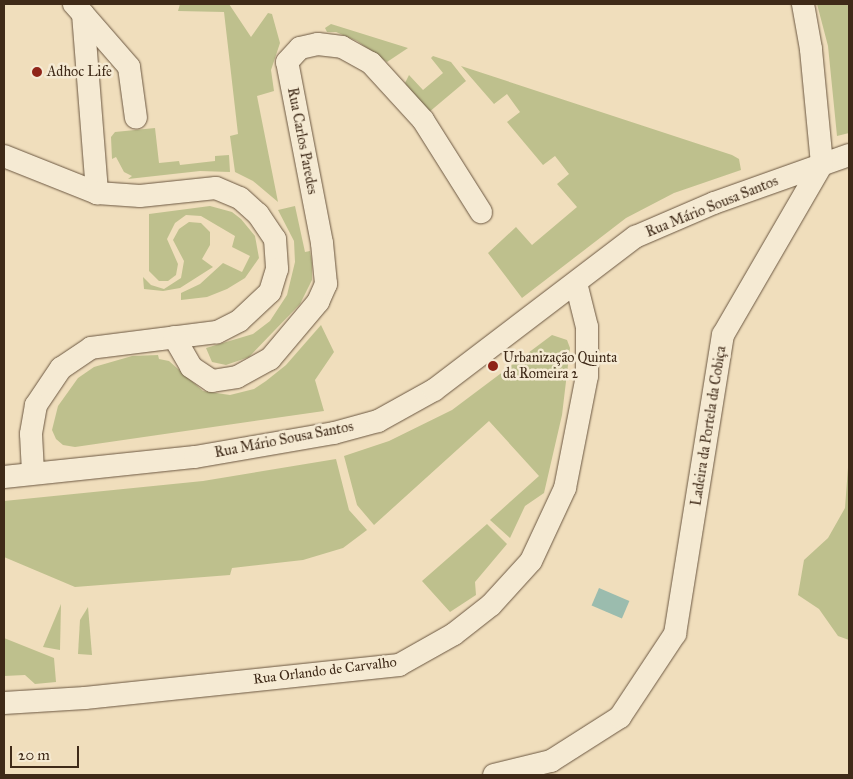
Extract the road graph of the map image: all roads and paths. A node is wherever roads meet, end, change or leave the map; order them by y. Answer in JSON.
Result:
{"nodes":[{"id":1,"x":803,"y":4,"type":"edge"},
{"id":2,"x":79,"y":9,"type":"edge"},
{"id":3,"x":136,"y":118,"type":"dead end"},
{"id":4,"x":849,"y":155,"type":"edge"},
{"id":5,"x":4,"y":156,"type":"edge"},
{"id":6,"x":822,"y":164,"type":"junction"},
{"id":7,"x":97,"y":193,"type":"junction"},
{"id":8,"x":481,"y":212,"type":"dead end"},
{"id":9,"x":576,"y":283,"type":"junction"},
{"id":10,"x":174,"y":337,"type":"junction"},
{"id":11,"x":33,"y":474,"type":"junction"},
{"id":12,"x":4,"y":477,"type":"edge"},
{"id":13,"x":4,"y":703,"type":"edge"},
{"id":14,"x":494,"y":775,"type":"edge"}],
"edges":[{"from":1,"to":6,"type":"street"},
{"from":2,"to":3,"type":"street"},
{"from":2,"to":7,"type":"street"},
{"from":4,"to":6,"type":"street","name":"Rua Mário Sousa Santos"},
{"from":5,"to":7,"type":"street"},
{"from":6,"to":9,"type":"street","name":"Rua Mário Sousa Santos"},
{"from":6,"to":14,"type":"street","name":"Ladeira da Portela da Cobiça"},
{"from":7,"to":10,"type":"street"},
{"from":8,"to":10,"type":"street","name":"Rua Carlos Paredes"},
{"from":9,"to":11,"type":"street","name":"Rua Mário Sousa Santos"},
{"from":9,"to":13,"type":"street","name":"Rua Orlando de Carvalho"},
{"from":10,"to":11,"type":"street"},
{"from":11,"to":12,"type":"street","name":"Rua Mário Sousa Santos"}]}
